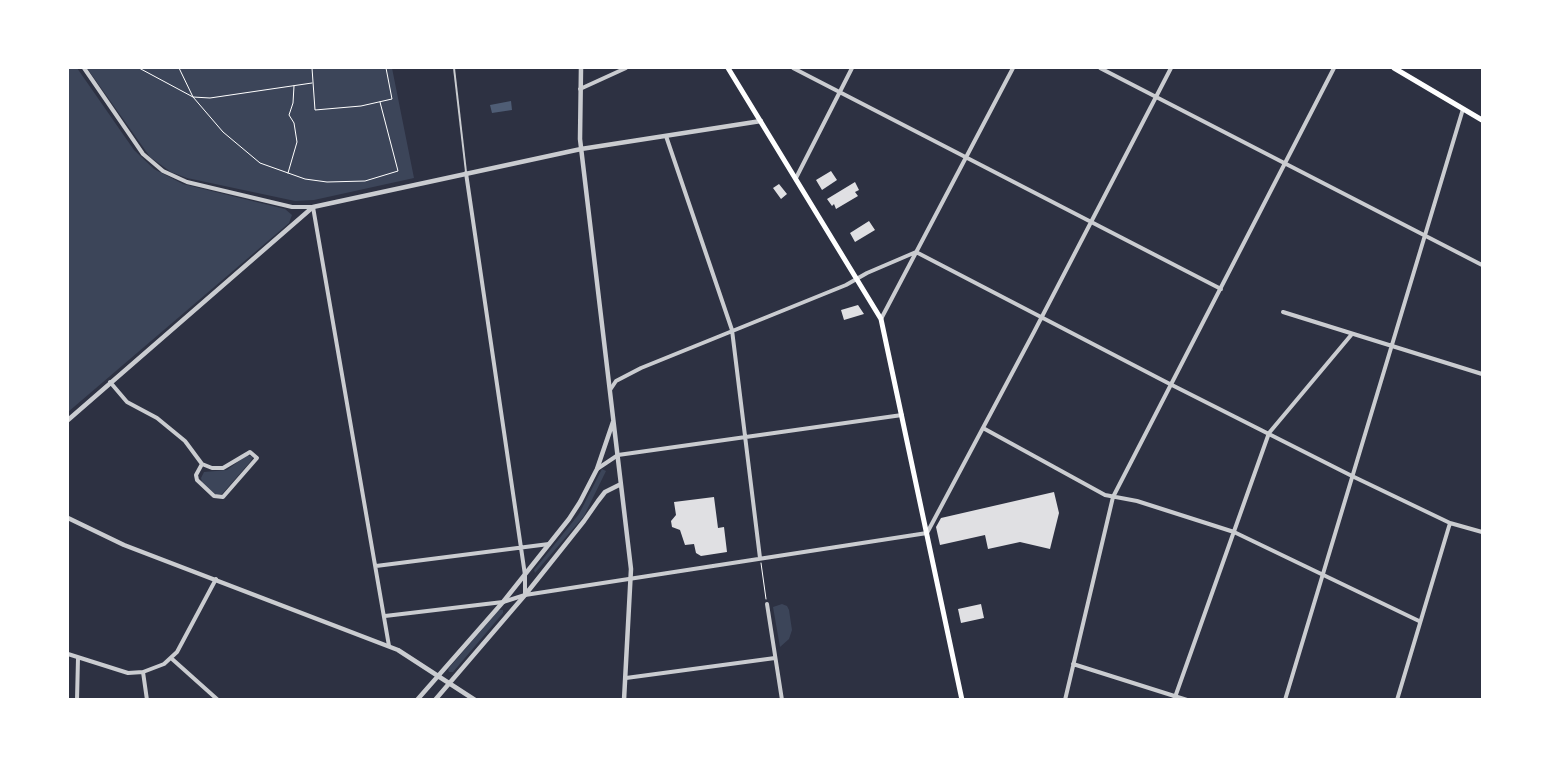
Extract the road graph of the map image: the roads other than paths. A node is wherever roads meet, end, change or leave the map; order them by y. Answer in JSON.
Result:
{"nodes":[{"id":1,"x":84,"y":68,"type":"edge"},
{"id":2,"x":454,"y":68,"type":"edge"},
{"id":3,"x":581,"y":68,"type":"edge"},
{"id":4,"x":626,"y":68,"type":"edge"},
{"id":5,"x":728,"y":68,"type":"edge"},
{"id":6,"x":794,"y":68,"type":"edge"},
{"id":7,"x":852,"y":68,"type":"edge"},
{"id":8,"x":1013,"y":68,"type":"edge"},
{"id":9,"x":1100,"y":68,"type":"edge"},
{"id":10,"x":1171,"y":68,"type":"edge"},
{"id":11,"x":1334,"y":68,"type":"edge"},
{"id":12,"x":1394,"y":68,"type":"edge"},
{"id":13,"x":580,"y":89,"type":"junction"},
{"id":14,"x":840,"y":92,"type":"junction"},
{"id":15,"x":1156,"y":97,"type":"junction"},
{"id":16,"x":1464,"y":109,"type":"junction"},
{"id":17,"x":1482,"y":120,"type":"edge"},
{"id":18,"x":761,"y":121,"type":"junction"},
{"id":19,"x":666,"y":136,"type":"junction"},
{"id":20,"x":581,"y":149,"type":"junction"},
{"id":21,"x":965,"y":157,"type":"junction"},
{"id":22,"x":1286,"y":164,"type":"junction"},
{"id":23,"x":466,"y":173,"type":"junction"},
{"id":24,"x":796,"y":178,"type":"junction"},
{"id":25,"x":313,"y":207,"type":"junction"},
{"id":26,"x":1090,"y":222,"type":"junction"},
{"id":27,"x":1424,"y":235,"type":"junction"},
{"id":28,"x":916,"y":252,"type":"junction"},
{"id":29,"x":1482,"y":265,"type":"edge"},
{"id":30,"x":858,"y":278,"type":"junction"},
{"id":31,"x":1221,"y":289,"type":"junction"},
{"id":32,"x":1283,"y":312,"type":"dead end"},
{"id":33,"x":1042,"y":318,"type":"junction"},
{"id":34,"x":881,"y":319,"type":"junction"},
{"id":35,"x":732,"y":330,"type":"junction"},
{"id":36,"x":1352,"y":334,"type":"junction"},
{"id":37,"x":1391,"y":346,"type":"junction"},
{"id":38,"x":1482,"y":374,"type":"edge"},
{"id":39,"x":110,"y":382,"type":"junction"},
{"id":40,"x":1172,"y":385,"type":"junction"},
{"id":41,"x":610,"y":390,"type":"junction"},
{"id":42,"x":902,"y":415,"type":"junction"},
{"id":43,"x":68,"y":420,"type":"edge"},
{"id":44,"x":614,"y":421,"type":"junction"},
{"id":45,"x":983,"y":428,"type":"junction"},
{"id":46,"x":1268,"y":433,"type":"junction"},
{"id":47,"x":744,"y":436,"type":"junction"},
{"id":48,"x":618,"y":455,"type":"junction"},
{"id":49,"x":202,"y":464,"type":"junction"},
{"id":50,"x":597,"y":469,"type":"junction"},
{"id":51,"x":1352,"y":476,"type":"junction"},
{"id":52,"x":621,"y":484,"type":"junction"},
{"id":53,"x":1114,"y":497,"type":"junction"},
{"id":54,"x":68,"y":518,"type":"edge"},
{"id":55,"x":1450,"y":523,"type":"junction"},
{"id":56,"x":1234,"y":532,"type":"junction"},
{"id":57,"x":1482,"y":532,"type":"edge"},
{"id":58,"x":927,"y":533,"type":"junction"},
{"id":59,"x":549,"y":544,"type":"junction"},
{"id":60,"x":521,"y":548,"type":"junction"},
{"id":61,"x":760,"y":558,"type":"junction"},
{"id":62,"x":376,"y":566,"type":"junction"},
{"id":63,"x":525,"y":575,"type":"junction"},
{"id":64,"x":1323,"y":575,"type":"junction"},
{"id":65,"x":216,"y":579,"type":"junction"},
{"id":66,"x":631,"y":580,"type":"junction"},
{"id":67,"x":524,"y":595,"type":"junction"},
{"id":68,"x":503,"y":602,"type":"junction"},
{"id":69,"x":767,"y":604,"type":"road end"},
{"id":70,"x":385,"y":616,"type":"junction"},
{"id":71,"x":1419,"y":621,"type":"junction"},
{"id":72,"x":389,"y":646,"type":"junction"},
{"id":73,"x":68,"y":654,"type":"edge"},
{"id":74,"x":78,"y":658,"type":"junction"},
{"id":75,"x":171,"y":658,"type":"junction"},
{"id":76,"x":775,"y":658,"type":"junction"},
{"id":77,"x":1074,"y":664,"type":"junction"},
{"id":78,"x":143,"y":672,"type":"junction"},
{"id":79,"x":438,"y":675,"type":"junction"},
{"id":80,"x":626,"y":678,"type":"junction"},
{"id":81,"x":449,"y":682,"type":"junction"},
{"id":82,"x":1175,"y":698,"type":"edge"},
{"id":83,"x":77,"y":700,"type":"edge"},
{"id":84,"x":146,"y":700,"type":"edge"},
{"id":85,"x":218,"y":700,"type":"edge"},
{"id":86,"x":417,"y":700,"type":"edge"},
{"id":87,"x":435,"y":700,"type":"edge"},
{"id":88,"x":476,"y":700,"type":"edge"},
{"id":89,"x":624,"y":700,"type":"edge"},
{"id":90,"x":782,"y":700,"type":"edge"},
{"id":91,"x":962,"y":700,"type":"edge"},
{"id":92,"x":1065,"y":700,"type":"edge"},
{"id":93,"x":1187,"y":700,"type":"edge"},
{"id":94,"x":1286,"y":700,"type":"edge"},
{"id":95,"x":1397,"y":700,"type":"edge"}],
"edges":[{"from":1,"to":25,"type":"street"},
{"from":2,"to":23,"type":"lane"},
{"from":3,"to":13,"type":"street"},
{"from":4,"to":13,"type":"street"},
{"from":5,"to":18,"type":"main road"},
{"from":6,"to":14,"type":"street"},
{"from":7,"to":14,"type":"street"},
{"from":8,"to":21,"type":"street"},
{"from":9,"to":15,"type":"street"},
{"from":10,"to":15,"type":"street"},
{"from":11,"to":22,"type":"street"},
{"from":12,"to":16,"type":"main road"},
{"from":13,"to":20,"type":"street"},
{"from":14,"to":21,"type":"street"},
{"from":14,"to":24,"type":"street"},
{"from":15,"to":22,"type":"street"},
{"from":15,"to":26,"type":"street"},
{"from":16,"to":17,"type":"main road"},
{"from":16,"to":27,"type":"street"},
{"from":18,"to":19,"type":"street"},
{"from":18,"to":24,"type":"main road"},
{"from":19,"to":20,"type":"street"},
{"from":19,"to":35,"type":"street"},
{"from":20,"to":23,"type":"street"},
{"from":20,"to":41,"type":"street"},
{"from":21,"to":26,"type":"street"},
{"from":21,"to":28,"type":"street"},
{"from":22,"to":27,"type":"street"},
{"from":22,"to":31,"type":"street"},
{"from":23,"to":25,"type":"street"},
{"from":23,"to":60,"type":"street"},
{"from":24,"to":30,"type":"main road"},
{"from":25,"to":39,"type":"street"},
{"from":25,"to":62,"type":"street"},
{"from":26,"to":31,"type":"street"},
{"from":26,"to":33,"type":"street"},
{"from":27,"to":29,"type":"street"},
{"from":27,"to":37,"type":"street"},
{"from":28,"to":30,"type":"street"},
{"from":28,"to":33,"type":"street"},
{"from":28,"to":34,"type":"street"},
{"from":30,"to":34,"type":"main road"},
{"from":30,"to":35,"type":"street"},
{"from":31,"to":40,"type":"street"},
{"from":32,"to":36,"type":"street"},
{"from":33,"to":40,"type":"street"},
{"from":33,"to":45,"type":"street"},
{"from":34,"to":42,"type":"main road"},
{"from":35,"to":41,"type":"street"},
{"from":35,"to":47,"type":"street"},
{"from":36,"to":37,"type":"street"},
{"from":36,"to":46,"type":"street"},
{"from":37,"to":38,"type":"street"},
{"from":37,"to":51,"type":"street"},
{"from":39,"to":43,"type":"street"},
{"from":39,"to":49,"type":"street"},
{"from":40,"to":46,"type":"street"},
{"from":40,"to":53,"type":"street"},
{"from":41,"to":44,"type":"street"},
{"from":42,"to":47,"type":"street"},
{"from":42,"to":58,"type":"main road"},
{"from":44,"to":48,"type":"street"},
{"from":44,"to":50,"type":"street"},
{"from":45,"to":53,"type":"street"},
{"from":45,"to":58,"type":"street"},
{"from":46,"to":51,"type":"street"},
{"from":46,"to":56,"type":"street"},
{"from":47,"to":48,"type":"street"},
{"from":47,"to":61,"type":"street"},
{"from":48,"to":50,"type":"street"},
{"from":48,"to":52,"type":"street"},
{"from":49,"to":49,"type":"street"},
{"from":50,"to":59,"type":"street"},
{"from":51,"to":55,"type":"street"},
{"from":51,"to":64,"type":"street"},
{"from":52,"to":66,"type":"street"},
{"from":52,"to":67,"type":"street"},
{"from":53,"to":56,"type":"street"},
{"from":53,"to":77,"type":"street"},
{"from":54,"to":65,"type":"street"},
{"from":55,"to":57,"type":"street"},
{"from":55,"to":71,"type":"street"},
{"from":56,"to":64,"type":"street"},
{"from":56,"to":82,"type":"street"},
{"from":58,"to":61,"type":"street"},
{"from":58,"to":91,"type":"main road"},
{"from":59,"to":60,"type":"street"},
{"from":59,"to":63,"type":"street"},
{"from":60,"to":62,"type":"street"},
{"from":60,"to":63,"type":"street"},
{"from":61,"to":66,"type":"street"},
{"from":62,"to":70,"type":"street"},
{"from":63,"to":67,"type":"street"},
{"from":63,"to":68,"type":"street"},
{"from":64,"to":71,"type":"street"},
{"from":64,"to":94,"type":"street"},
{"from":65,"to":72,"type":"street"},
{"from":65,"to":75,"type":"street"},
{"from":66,"to":67,"type":"street"},
{"from":66,"to":80,"type":"street"},
{"from":67,"to":68,"type":"street"},
{"from":67,"to":81,"type":"street"},
{"from":68,"to":70,"type":"street"},
{"from":68,"to":79,"type":"street"},
{"from":69,"to":76,"type":"street"},
{"from":70,"to":72,"type":"street"},
{"from":71,"to":95,"type":"street"},
{"from":72,"to":79,"type":"street"},
{"from":73,"to":74,"type":"street"},
{"from":74,"to":78,"type":"street"},
{"from":74,"to":83,"type":"street"},
{"from":75,"to":78,"type":"street"},
{"from":75,"to":85,"type":"street"},
{"from":76,"to":80,"type":"street"},
{"from":76,"to":90,"type":"street"},
{"from":77,"to":82,"type":"street"},
{"from":77,"to":92,"type":"street"},
{"from":78,"to":84,"type":"street"},
{"from":79,"to":81,"type":"street"},
{"from":79,"to":86,"type":"street"},
{"from":80,"to":89,"type":"street"},
{"from":81,"to":87,"type":"street"},
{"from":81,"to":88,"type":"street"},
{"from":82,"to":93,"type":"street"}]}
